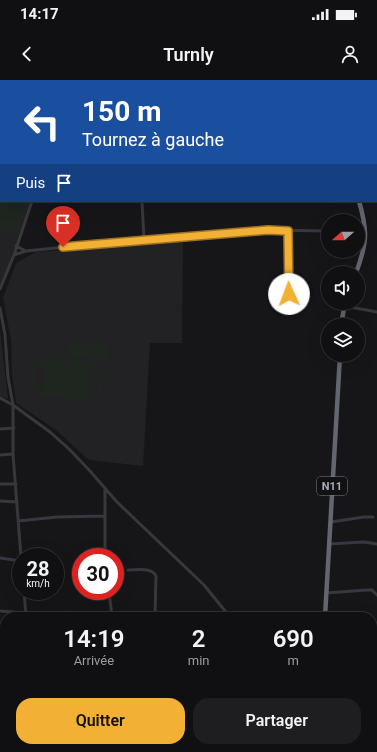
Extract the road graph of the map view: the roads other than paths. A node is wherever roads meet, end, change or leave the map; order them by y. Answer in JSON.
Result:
{"nodes":[{"id":1,"x":32,"y":202,"type":"edge"},
{"id":2,"x":142,"y":202,"type":"edge"},
{"id":3,"x":357,"y":202,"type":"edge"},
{"id":4,"x":360,"y":214,"type":"edge"},
{"id":5,"x":288,"y":231,"type":"junction"},
{"id":6,"x":321,"y":232,"type":"edge"},
{"id":7,"x":144,"y":240,"type":"junction"},
{"id":8,"x":16,"y":246,"type":"junction"},
{"id":9,"x":26,"y":251,"type":"junction"},
{"id":10,"x":14,"y":255,"type":"junction"},
{"id":11,"x":0,"y":289,"type":"edge"},
{"id":12,"x":289,"y":294,"type":"dead end"},
{"id":13,"x":0,"y":308,"type":"edge"},
{"id":14,"x":365,"y":309,"type":"edge"},
{"id":15,"x":377,"y":312,"type":"edge"},
{"id":16,"x":340,"y":362,"type":"edge"},
{"id":17,"x":0,"y":398,"type":"edge"},
{"id":18,"x":13,"y":405,"type":"junction"},
{"id":19,"x":0,"y":428,"type":"edge"},
{"id":20,"x":14,"y":428,"type":"junction"},
{"id":21,"x":14,"y":454,"type":"junction"},
{"id":22,"x":0,"y":455,"type":"edge"},
{"id":23,"x":0,"y":484,"type":"edge"},
{"id":24,"x":16,"y":484,"type":"junction"},
{"id":25,"x":105,"y":489,"type":"junction"},
{"id":26,"x":0,"y":501,"type":"edge"},
{"id":27,"x":17,"y":502,"type":"junction"},
{"id":28,"x":104,"y":516,"type":"junction"},
{"id":29,"x":373,"y":517,"type":"dead end"},
{"id":30,"x":18,"y":521,"type":"junction"},
{"id":31,"x":331,"y":522,"type":"junction"},
{"id":32,"x":329,"y":544,"type":"junction"},
{"id":33,"x":377,"y":544,"type":"edge"},
{"id":34,"x":20,"y":548,"type":"edge"},
{"id":35,"x":105,"y":548,"type":"edge"},
{"id":36,"x":0,"y":558,"type":"edge"},
{"id":37,"x":12,"y":560,"type":"edge"},
{"id":38,"x":128,"y":570,"type":"dead end"},
{"id":39,"x":326,"y":593,"type":"junction"},
{"id":40,"x":377,"y":595,"type":"edge"},
{"id":41,"x":25,"y":600,"type":"edge"},
{"id":42,"x":110,"y":600,"type":"edge"},
{"id":43,"x":0,"y":610,"type":"edge"},
{"id":44,"x":10,"y":612,"type":"edge"},
{"id":45,"x":26,"y":612,"type":"edge"},
{"id":46,"x":111,"y":612,"type":"edge"},
{"id":47,"x":155,"y":612,"type":"edge"},
{"id":48,"x":226,"y":612,"type":"edge"},
{"id":49,"x":325,"y":612,"type":"edge"}],
"edges":[{"from":1,"to":8,"type":"street"},
{"from":2,"to":7,"type":"street"},
{"from":3,"to":4,"type":"highway"},
{"from":5,"to":6,"type":"street"},
{"from":5,"to":7,"type":"street"},
{"from":5,"to":12,"type":"street"},
{"from":7,"to":9,"type":"street"},
{"from":8,"to":9,"type":"street"},
{"from":8,"to":10,"type":"street"},
{"from":9,"to":10,"type":"street"},
{"from":10,"to":11,"type":"street"},
{"from":13,"to":18,"type":"street"},
{"from":14,"to":15,"type":"street"},
{"from":16,"to":31,"type":"highway","number":"N11"},
{"from":17,"to":18,"type":"street"},
{"from":18,"to":20,"type":"street"},
{"from":18,"to":25,"type":"street"},
{"from":19,"to":20,"type":"street"},
{"from":20,"to":21,"type":"street"},
{"from":21,"to":22,"type":"street"},
{"from":21,"to":24,"type":"street"},
{"from":23,"to":24,"type":"street"},
{"from":24,"to":27,"type":"street"},
{"from":25,"to":28,"type":"street"},
{"from":25,"to":48,"type":"street"},
{"from":26,"to":27,"type":"street"},
{"from":27,"to":30,"type":"street"},
{"from":28,"to":30,"type":"street"},
{"from":28,"to":35,"type":"street"},
{"from":29,"to":31,"type":"street"},
{"from":30,"to":34,"type":"street"},
{"from":31,"to":32,"type":"highway","number":"N11"},
{"from":32,"to":33,"type":"street"},
{"from":32,"to":39,"type":"highway","number":"N11"},
{"from":36,"to":37,"type":"street"},
{"from":38,"to":47,"type":"street"},
{"from":39,"to":40,"type":"street"},
{"from":39,"to":49,"type":"highway","number":"N11"},
{"from":41,"to":45,"type":"street"},
{"from":42,"to":46,"type":"street"},
{"from":43,"to":44,"type":"street"}]}
